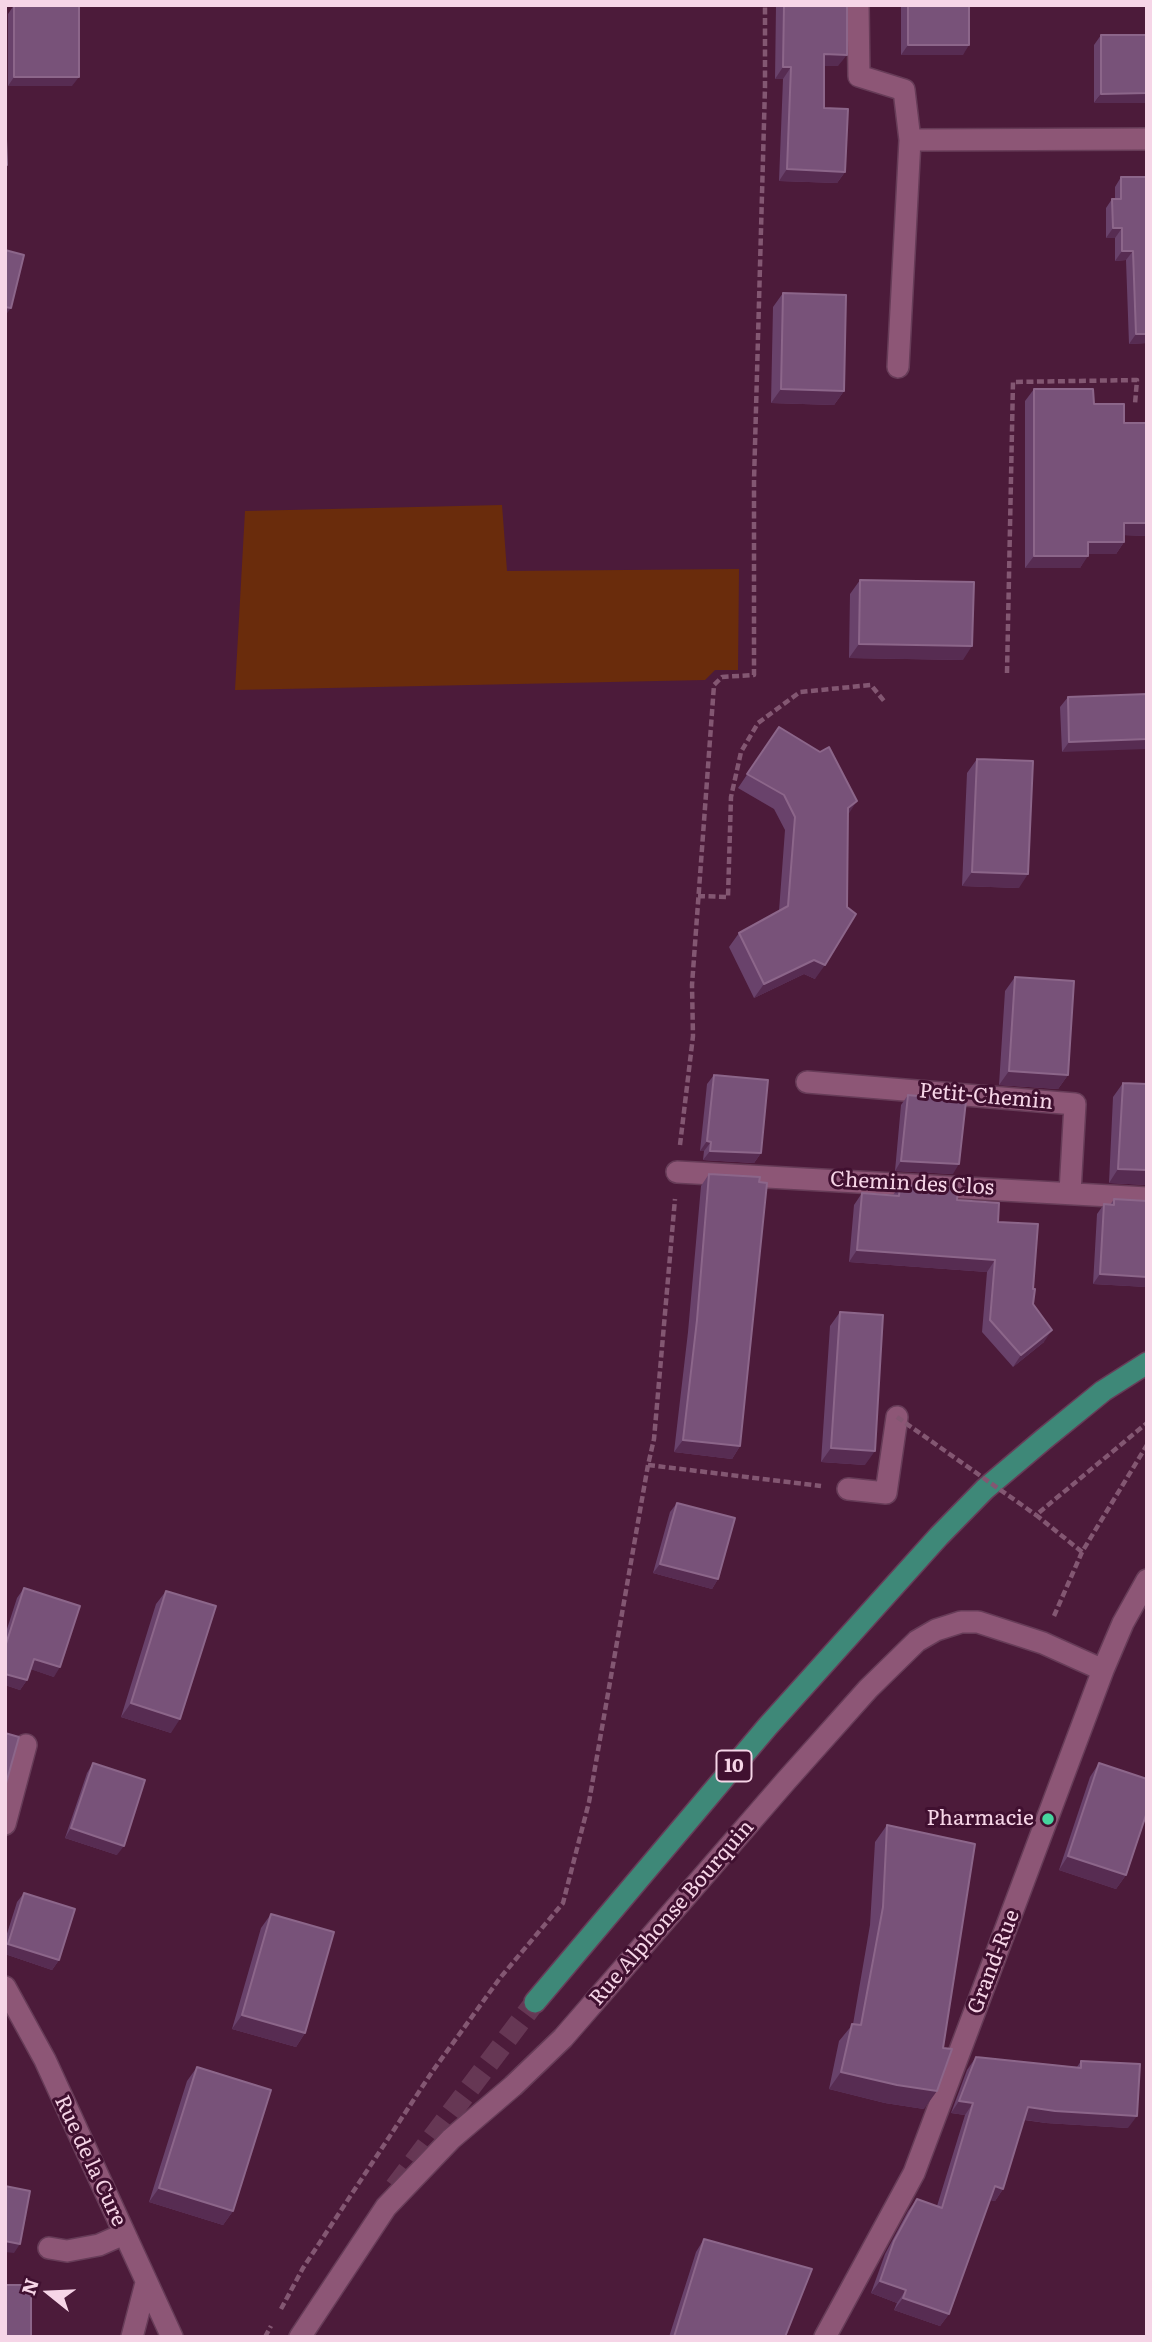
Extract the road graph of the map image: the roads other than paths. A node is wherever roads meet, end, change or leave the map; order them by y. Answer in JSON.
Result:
{"nodes":[{"id":1,"x":858,"y":5,"type":"edge"},
{"id":2,"x":1147,"y":139,"type":"edge"},
{"id":3,"x":910,"y":140,"type":"junction"},
{"id":4,"x":898,"y":368,"type":"dead end"},
{"id":5,"x":807,"y":1082,"type":"dead end"},
{"id":6,"x":677,"y":1172,"type":"dead end"},
{"id":7,"x":1070,"y":1192,"type":"junction"},
{"id":8,"x":1147,"y":1198,"type":"edge"},
{"id":9,"x":1147,"y":1363,"type":"edge"},
{"id":10,"x":897,"y":1418,"type":"road end"},
{"id":11,"x":848,"y":1489,"type":"road end"},
{"id":12,"x":1147,"y":1580,"type":"edge"},
{"id":13,"x":1103,"y":1670,"type":"junction"},
{"id":14,"x":26,"y":1745,"type":"dead end"},
{"id":15,"x":5,"y":1824,"type":"edge"},
{"id":16,"x":5,"y":1987,"type":"edge"},
{"id":17,"x":535,"y":2002,"type":"tunnel mouth"},
{"id":18,"x":124,"y":2234,"type":"junction"},
{"id":19,"x":50,"y":2248,"type":"dead end"},
{"id":20,"x":146,"y":2283,"type":"junction"},
{"id":21,"x":132,"y":2337,"type":"edge"},
{"id":22,"x":172,"y":2337,"type":"edge"},
{"id":23,"x":300,"y":2337,"type":"edge"},
{"id":24,"x":825,"y":2337,"type":"edge"}],
"edges":[{"from":1,"to":3,"type":"street"},
{"from":2,"to":3,"type":"street"},
{"from":3,"to":4,"type":"street"},
{"from":5,"to":7,"type":"street","name":"Petit-Chemin"},
{"from":6,"to":7,"type":"street","name":"Chemin des Clos"},
{"from":7,"to":8,"type":"street","name":"Chemin des Clos"},
{"from":9,"to":17,"type":"main road","number":"10"},
{"from":10,"to":11,"type":"street"},
{"from":12,"to":13,"type":"street","name":"Grand-Rue"},
{"from":13,"to":23,"type":"street","name":"Rue Alphonse Bourquin"},
{"from":13,"to":24,"type":"street","name":"Grand-Rue"},
{"from":14,"to":15,"type":"street"},
{"from":16,"to":18,"type":"street","name":"Rue de la Cure"},
{"from":18,"to":19,"type":"street"},
{"from":18,"to":20,"type":"street","name":"Rue de la Cure"},
{"from":20,"to":21,"type":"street"},
{"from":20,"to":22,"type":"street","name":"Rue de la Cure"}]}
